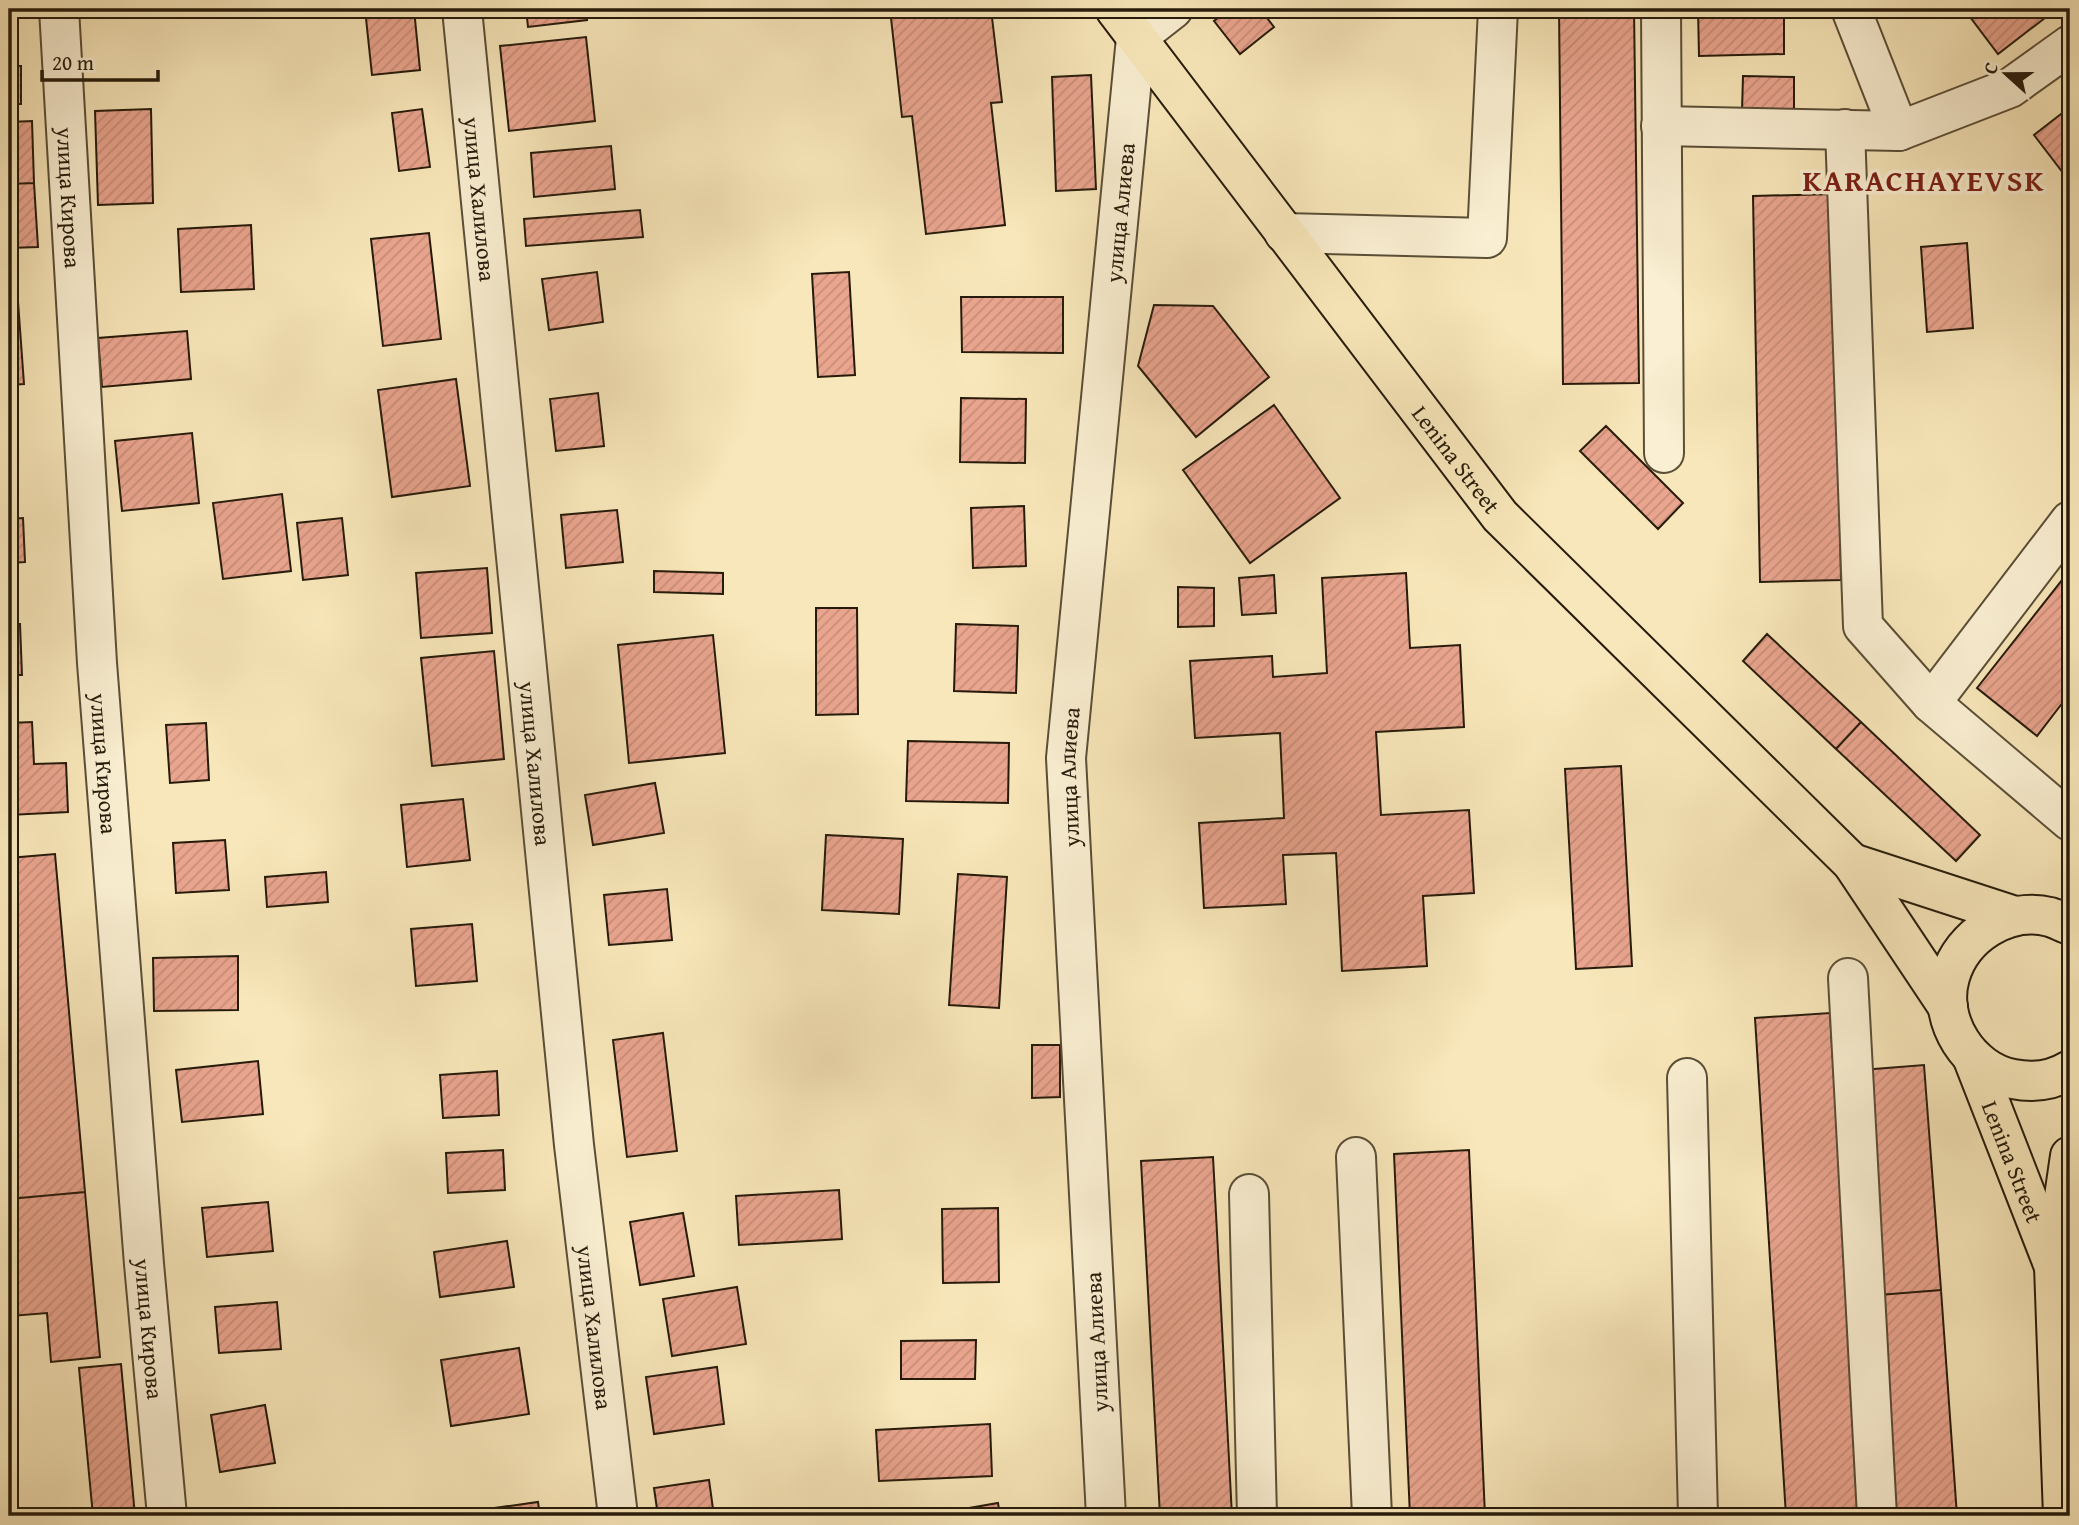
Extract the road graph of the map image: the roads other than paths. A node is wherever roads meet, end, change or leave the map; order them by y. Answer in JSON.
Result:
{"nodes":[{"id":1,"x":59,"y":9,"type":"edge"},
{"id":2,"x":462,"y":9,"type":"edge"},
{"id":3,"x":1173,"y":9,"type":"edge"},
{"id":4,"x":1497,"y":9,"type":"edge"},
{"id":5,"x":1661,"y":9,"type":"edge"},
{"id":6,"x":1851,"y":9,"type":"edge"},
{"id":7,"x":1126,"y":24,"type":"edge"},
{"id":8,"x":2070,"y":45,"type":"edge"},
{"id":9,"x":1661,"y":126,"type":"junction"},
{"id":10,"x":1846,"y":130,"type":"junction"},
{"id":11,"x":1899,"y":131,"type":"junction"},
{"id":12,"x":1284,"y":233,"type":"junction"},
{"id":13,"x":1664,"y":453,"type":"dead end"},
{"id":14,"x":2070,"y":521,"type":"edge"},
{"id":15,"x":1931,"y":703,"type":"junction"},
{"id":16,"x":2070,"y":821,"type":"edge"},
{"id":17,"x":1852,"y":863,"type":"junction"},
{"id":18,"x":2051,"y":915,"type":"edge"},
{"id":19,"x":1848,"y":978,"type":"dead end"},
{"id":20,"x":1948,"y":1007,"type":"junction"},
{"id":21,"x":1973,"y":1059,"type":"junction"},
{"id":22,"x":2070,"y":1070,"type":"edge"},
{"id":23,"x":1687,"y":1078,"type":"dead end"},
{"id":24,"x":2070,"y":1156,"type":"edge"},
{"id":25,"x":1356,"y":1157,"type":"dead end"},
{"id":26,"x":1249,"y":1194,"type":"dead end"},
{"id":27,"x":2054,"y":1266,"type":"junction"},
{"id":28,"x":167,"y":1516,"type":"edge"},
{"id":29,"x":618,"y":1516,"type":"edge"},
{"id":30,"x":1106,"y":1516,"type":"edge"},
{"id":31,"x":1257,"y":1516,"type":"edge"},
{"id":32,"x":1372,"y":1516,"type":"edge"},
{"id":33,"x":1698,"y":1516,"type":"edge"},
{"id":34,"x":1877,"y":1516,"type":"edge"},
{"id":35,"x":2063,"y":1516,"type":"edge"}],
"edges":[{"from":1,"to":28,"type":"street","name":"улица Кирова"},
{"from":2,"to":29,"type":"street","name":"улица Халилова"},
{"from":3,"to":7,"type":"street"},
{"from":4,"to":12,"type":"street"},
{"from":5,"to":9,"type":"street"},
{"from":6,"to":11,"type":"street"},
{"from":7,"to":12,"type":"main road","name":"Lenina Street"},
{"from":7,"to":30,"type":"street","name":"улица Алиева"},
{"from":8,"to":11,"type":"street"},
{"from":9,"to":10,"type":"street"},
{"from":9,"to":13,"type":"street"},
{"from":10,"to":11,"type":"street"},
{"from":10,"to":15,"type":"street"},
{"from":12,"to":17,"type":"main road","name":"Lenina Street"},
{"from":14,"to":15,"type":"street"},
{"from":15,"to":16,"type":"street"},
{"from":17,"to":18,"type":"main road","name":"Lenina Street"},
{"from":17,"to":20,"type":"main road","name":"Lenina Street"},
{"from":18,"to":20,"type":"main road"},
{"from":19,"to":34,"type":"street"},
{"from":20,"to":21,"type":"main road","name":"Lenina Street"},
{"from":21,"to":22,"type":"main road"},
{"from":21,"to":27,"type":"main road","name":"Lenina Street"},
{"from":23,"to":33,"type":"street"},
{"from":24,"to":27,"type":"main road","name":"Lenina Street"},
{"from":25,"to":32,"type":"street"},
{"from":26,"to":31,"type":"street"},
{"from":27,"to":35,"type":"main road","name":"Lenina Street"}]}
